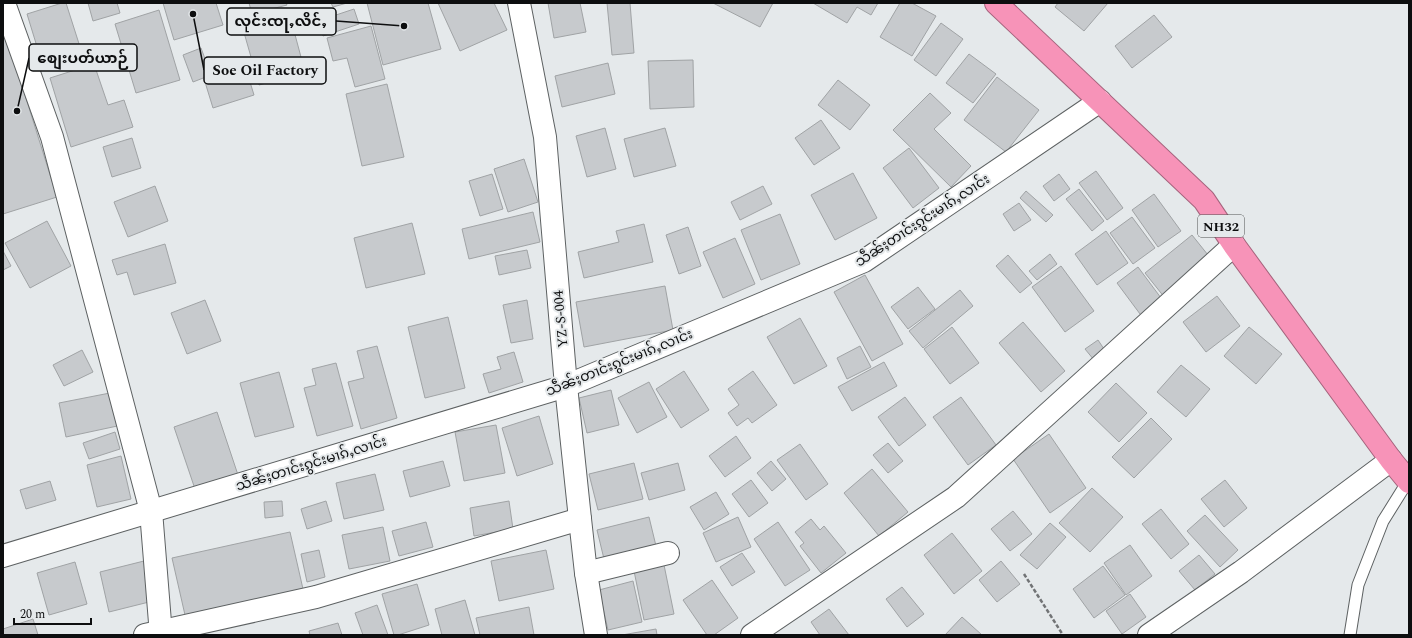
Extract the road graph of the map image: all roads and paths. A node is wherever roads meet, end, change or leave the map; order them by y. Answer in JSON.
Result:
{"nodes":[{"id":1,"x":4,"y":3,"type":"edge"},
{"id":2,"x":519,"y":3,"type":"edge"},
{"id":3,"x":996,"y":3,"type":"edge"},
{"id":4,"x":1100,"y":101,"type":"junction"},
{"id":5,"x":1234,"y":245,"type":"junction"},
{"id":6,"x":566,"y":386,"type":"junction"},
{"id":7,"x":1391,"y":460,"type":"junction"},
{"id":8,"x":1409,"y":481,"type":"edge"},
{"id":9,"x":151,"y":511,"type":"junction"},
{"id":10,"x":580,"y":519,"type":"junction"},
{"id":11,"x":668,"y":553,"type":"dead end"},
{"id":12,"x":3,"y":556,"type":"edge"},
{"id":13,"x":586,"y":573,"type":"junction"},
{"id":14,"x":1024,"y":574,"type":"dead end"},
{"id":15,"x":155,"y":634,"type":"edge"},
{"id":16,"x":596,"y":635,"type":"edge"},
{"id":17,"x":752,"y":635,"type":"edge"},
{"id":18,"x":1063,"y":635,"type":"edge"},
{"id":19,"x":1149,"y":635,"type":"edge"},
{"id":20,"x":1350,"y":635,"type":"edge"}],
"edges":[{"from":1,"to":9,"type":"street"},
{"from":2,"to":6,"type":"street","name":"YZ-S-004"},
{"from":3,"to":4,"type":"highway","number":"NH32"},
{"from":4,"to":5,"type":"highway","number":"NH32"},
{"from":4,"to":6,"type":"street","name":"သဵၼ်ႈတၢင်းၵွင်းမၢၵ်ႇလၢင်း"},
{"from":5,"to":7,"type":"highway","number":"NH32"},
{"from":5,"to":17,"type":"street"},
{"from":6,"to":9,"type":"street","name":"သဵၼ်ႈတၢင်းၵွင်းမၢၵ်ႇလၢင်း"},
{"from":6,"to":10,"type":"street","name":"YZ-S-004"},
{"from":7,"to":8,"type":"highway","number":"NH32"},
{"from":7,"to":19,"type":"street"},
{"from":8,"to":20,"type":"lane"},
{"from":9,"to":12,"type":"street","name":"သဵၼ်ႈတၢင်းၵွင်းမၢၵ်ႇလၢင်း"},
{"from":9,"to":15,"type":"street"},
{"from":10,"to":13,"type":"street","name":"YZ-S-004"},
{"from":10,"to":15,"type":"street"},
{"from":11,"to":13,"type":"street"},
{"from":13,"to":16,"type":"street","name":"YZ-S-004"},
{"from":14,"to":18,"type":"path"}]}
